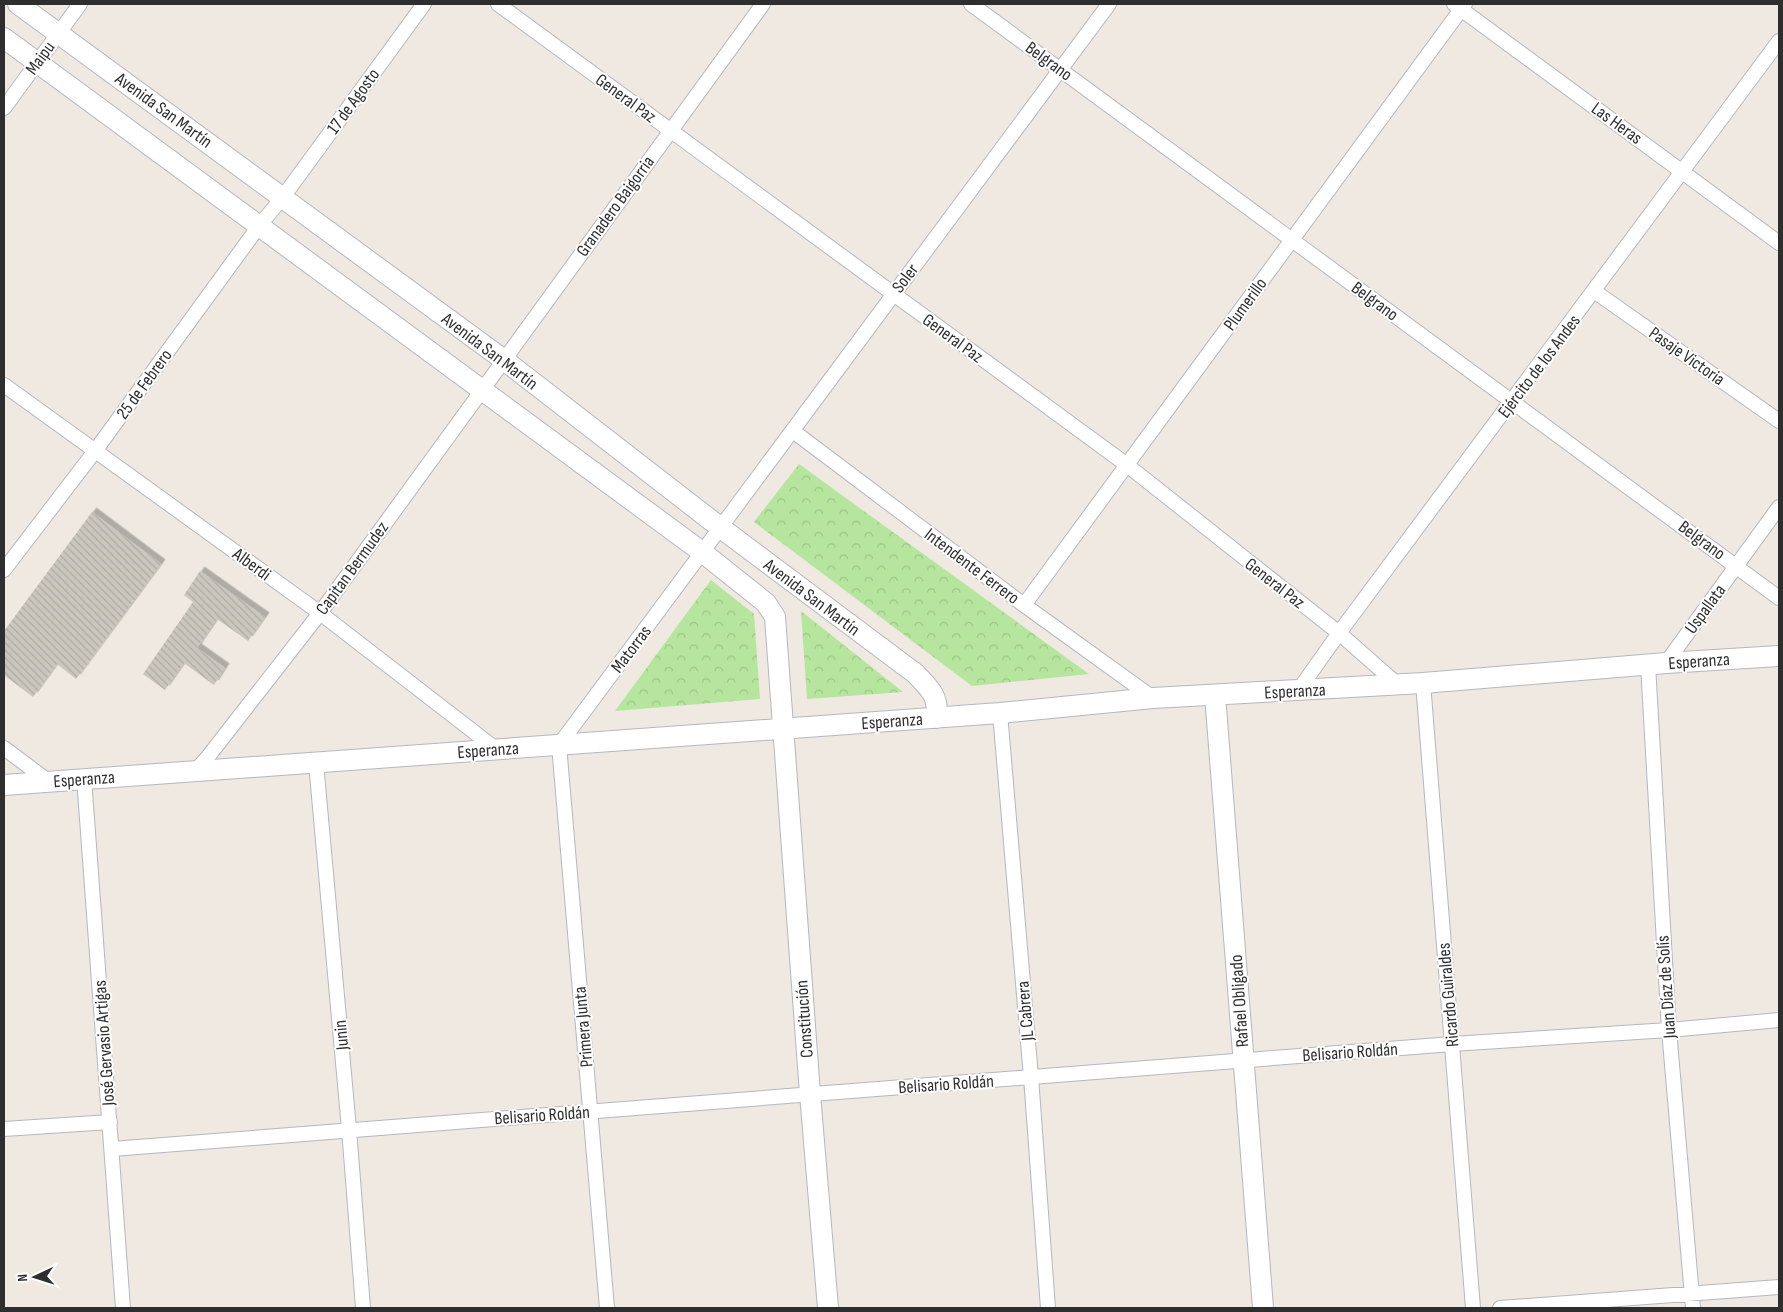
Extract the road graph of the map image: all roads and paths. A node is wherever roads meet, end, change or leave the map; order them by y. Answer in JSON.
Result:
{"nodes":[{"id":1,"x":18,"y":4,"type":"edge"},
{"id":2,"x":80,"y":4,"type":"edge"},
{"id":3,"x":424,"y":4,"type":"edge"},
{"id":4,"x":498,"y":4,"type":"edge"},
{"id":5,"x":763,"y":4,"type":"edge"},
{"id":6,"x":971,"y":4,"type":"edge"},
{"id":7,"x":1109,"y":4,"type":"edge"},
{"id":8,"x":1460,"y":6,"type":"edge"},
{"id":9,"x":59,"y":33,"type":"junction"},
{"id":10,"x":4,"y":38,"type":"edge"},
{"id":11,"x":1779,"y":40,"type":"edge"},
{"id":12,"x":37,"y":63,"type":"junction"},
{"id":13,"x":1060,"y":69,"type":"junction"},
{"id":14,"x":4,"y":108,"type":"edge"},
{"id":15,"x":670,"y":130,"type":"junction"},
{"id":16,"x":1682,"y":172,"type":"junction"},
{"id":17,"x":283,"y":197,"type":"junction"},
{"id":18,"x":259,"y":226,"type":"junction"},
{"id":19,"x":1292,"y":240,"type":"junction"},
{"id":20,"x":1779,"y":243,"type":"edge"},
{"id":21,"x":1594,"y":291,"type":"junction"},
{"id":22,"x":893,"y":294,"type":"junction"},
{"id":23,"x":504,"y":360,"type":"junction"},
{"id":24,"x":4,"y":385,"type":"edge"},
{"id":25,"x":481,"y":390,"type":"junction"},
{"id":26,"x":1512,"y":401,"type":"junction"},
{"id":27,"x":1779,"y":421,"type":"edge"},
{"id":28,"x":793,"y":431,"type":"junction"},
{"id":29,"x":95,"y":451,"type":"junction"},
{"id":30,"x":1127,"y":466,"type":"junction"},
{"id":31,"x":1779,"y":507,"type":"edge"},
{"id":32,"x":721,"y":528,"type":"junction"},
{"id":33,"x":702,"y":552,"type":"junction"},
{"id":34,"x":1737,"y":566,"type":"junction"},
{"id":35,"x":4,"y":570,"type":"edge"},
{"id":36,"x":1779,"y":598,"type":"edge"},
{"id":37,"x":1024,"y":605,"type":"junction"},
{"id":38,"x":320,"y":613,"type":"junction"},
{"id":39,"x":1338,"y":633,"type":"junction"},
{"id":40,"x":1779,"y":656,"type":"edge"},
{"id":41,"x":1657,"y":664,"type":"junction"},
{"id":42,"x":1423,"y":683,"type":"junction"},
{"id":43,"x":1397,"y":684,"type":"junction"},
{"id":44,"x":1298,"y":691,"type":"junction"},
{"id":45,"x":1215,"y":695,"type":"junction"},
{"id":46,"x":1153,"y":698,"type":"junction"},
{"id":47,"x":1000,"y":713,"type":"junction"},
{"id":48,"x":937,"y":718,"type":"junction"},
{"id":49,"x":783,"y":729,"type":"junction"},
{"id":50,"x":559,"y":745,"type":"junction"},
{"id":51,"x":4,"y":748,"type":"edge"},
{"id":52,"x":496,"y":749,"type":"junction"},
{"id":53,"x":316,"y":763,"type":"junction"},
{"id":54,"x":194,"y":771,"type":"junction"},
{"id":55,"x":84,"y":778,"type":"junction"},
{"id":56,"x":48,"y":781,"type":"junction"},
{"id":57,"x":4,"y":785,"type":"edge"},
{"id":58,"x":1779,"y":1020,"type":"edge"},
{"id":59,"x":1668,"y":1030,"type":"junction"},
{"id":60,"x":1452,"y":1044,"type":"junction"},
{"id":61,"x":1243,"y":1060,"type":"junction"},
{"id":62,"x":1031,"y":1077,"type":"junction"},
{"id":63,"x":810,"y":1094,"type":"junction"},
{"id":64,"x":590,"y":1111,"type":"junction"},
{"id":65,"x":110,"y":1122,"type":"junction"},
{"id":66,"x":4,"y":1129,"type":"edge"},
{"id":67,"x":349,"y":1130,"type":"junction"},
{"id":68,"x":112,"y":1148,"type":"junction"},
{"id":69,"x":1779,"y":1287,"type":"edge"},
{"id":70,"x":1692,"y":1301,"type":"edge"},
{"id":71,"x":123,"y":1308,"type":"edge"},
{"id":72,"x":363,"y":1308,"type":"edge"},
{"id":73,"x":607,"y":1308,"type":"edge"},
{"id":74,"x":828,"y":1308,"type":"edge"},
{"id":75,"x":1048,"y":1308,"type":"edge"},
{"id":76,"x":1263,"y":1308,"type":"edge"},
{"id":77,"x":1473,"y":1308,"type":"edge"},
{"id":78,"x":1500,"y":1308,"type":"edge"}],
"edges":[{"from":1,"to":9,"type":"main road","name":"Avenida San Martín"},
{"from":2,"to":9,"type":"street","name":"Maipu"},
{"from":3,"to":17,"type":"street","name":"17 de Agosto"},
{"from":4,"to":15,"type":"street","name":"General Paz"},
{"from":5,"to":15,"type":"street","name":"Granadero Baigorria"},
{"from":6,"to":13,"type":"street","name":"Belgrano"},
{"from":7,"to":13,"type":"street","name":"Soler"},
{"from":8,"to":16,"type":"street","name":"Las Heras"},
{"from":8,"to":19,"type":"street","name":"Plumerillo"},
{"from":9,"to":12,"type":"street","name":"Maipu"},
{"from":9,"to":17,"type":"main road","name":"Avenida San Martín"},
{"from":10,"to":12,"type":"main road","name":"Avenida San Martín"},
{"from":11,"to":16,"type":"street","name":"Ejército de los Andes"},
{"from":12,"to":14,"type":"street","name":"Maipu"},
{"from":12,"to":18,"type":"main road","name":"Avenida San Martín"},
{"from":13,"to":19,"type":"street","name":"Belgrano"},
{"from":13,"to":22,"type":"street","name":"Soler"},
{"from":15,"to":22,"type":"street","name":"General Paz"},
{"from":15,"to":23,"type":"street","name":"Granadero Baigorria"},
{"from":16,"to":20,"type":"street","name":"Las Heras"},
{"from":16,"to":21,"type":"street","name":"Ejército de los Andes"},
{"from":17,"to":18,"type":"street","name":"25 de Febrero"},
{"from":17,"to":23,"type":"main road","name":"Avenida San Martín"},
{"from":18,"to":25,"type":"main road","name":"Avenida San Martín"},
{"from":18,"to":29,"type":"street","name":"25 de Febrero"},
{"from":19,"to":26,"type":"street","name":"Belgrano"},
{"from":19,"to":30,"type":"street","name":"Plumerillo"},
{"from":21,"to":26,"type":"street","name":"Ejército de los Andes"},
{"from":21,"to":27,"type":"street","name":"Pasaje Victoria"},
{"from":22,"to":28,"type":"street","name":"Soler"},
{"from":22,"to":30,"type":"street","name":"General Paz"},
{"from":23,"to":25,"type":"street","name":"Capitan Bermudez"},
{"from":23,"to":32,"type":"main road","name":"Avenida San Martín"},
{"from":24,"to":29,"type":"street","name":"Alberdi"},
{"from":25,"to":33,"type":"main road","name":"Avenida San Martín"},
{"from":25,"to":38,"type":"street","name":"Capitan Bermudez"},
{"from":26,"to":34,"type":"street","name":"Belgrano"},
{"from":26,"to":39,"type":"street","name":"Ejército de los Andes"},
{"from":28,"to":32,"type":"street","name":"Soler"},
{"from":28,"to":37,"type":"street","name":"Intendente Ferrero"},
{"from":29,"to":35,"type":"street","name":"25 de Febrero"},
{"from":29,"to":38,"type":"street","name":"Alberdi"},
{"from":30,"to":37,"type":"street","name":"Plumerillo"},
{"from":30,"to":39,"type":"street","name":"General Paz"},
{"from":31,"to":34,"type":"street","name":"Uspallata"},
{"from":32,"to":33,"type":"street","name":"Soler"},
{"from":32,"to":48,"type":"main road","name":"Avenida San Martín"},
{"from":33,"to":49,"type":"main road","name":"Avenida San Martín"},
{"from":33,"to":50,"type":"street","name":"Matorras"},
{"from":34,"to":36,"type":"street","name":"Belgrano"},
{"from":34,"to":41,"type":"street","name":"Uspallata"},
{"from":37,"to":46,"type":"street","name":"Intendente Ferrero"},
{"from":38,"to":52,"type":"street","name":"Alberdi"},
{"from":38,"to":54,"type":"street","name":"Capitan Bermudez"},
{"from":39,"to":43,"type":"street","name":"General Paz"},
{"from":39,"to":44,"type":"street","name":"Ejército de los Andes"},
{"from":40,"to":41,"type":"main road","name":"Esperanza"},
{"from":41,"to":42,"type":"main road","name":"Esperanza"},
{"from":41,"to":59,"type":"street","name":"Juan Díaz de Solís"},
{"from":42,"to":43,"type":"main road","name":"Esperanza"},
{"from":42,"to":60,"type":"street","name":"Ricardo Guiraldes"},
{"from":43,"to":44,"type":"main road","name":"Esperanza"},
{"from":44,"to":45,"type":"main road","name":"Esperanza"},
{"from":45,"to":46,"type":"main road","name":"Esperanza"},
{"from":45,"to":61,"type":"main road","name":"Rafael Obligado"},
{"from":46,"to":47,"type":"main road","name":"Esperanza"},
{"from":47,"to":48,"type":"main road","name":"Esperanza"},
{"from":47,"to":62,"type":"street","name":"JL Cabrera"},
{"from":48,"to":49,"type":"main road","name":"Esperanza"},
{"from":49,"to":50,"type":"main road","name":"Esperanza"},
{"from":49,"to":63,"type":"main road","name":"Constitución"},
{"from":50,"to":52,"type":"main road","name":"Esperanza"},
{"from":50,"to":64,"type":"street","name":"Primera Junta"},
{"from":51,"to":56,"type":"street"},
{"from":52,"to":53,"type":"main road","name":"Esperanza"},
{"from":53,"to":54,"type":"main road","name":"Esperanza"},
{"from":53,"to":67,"type":"street","name":"Junin"},
{"from":54,"to":55,"type":"main road","name":"Esperanza"},
{"from":55,"to":56,"type":"main road","name":"Esperanza"},
{"from":55,"to":65,"type":"street","name":"José Gervasio Artigas"},
{"from":56,"to":57,"type":"main road","name":"Esperanza"},
{"from":58,"to":59,"type":"street","name":"Belisario Roldán"},
{"from":59,"to":60,"type":"street","name":"Belisario Roldán"},
{"from":59,"to":70,"type":"street","name":"Juan Díaz de Solís"},
{"from":60,"to":61,"type":"street","name":"Belisario Roldán"},
{"from":60,"to":77,"type":"street","name":"Ricardo Guiraldes"},
{"from":61,"to":62,"type":"street","name":"Belisario Roldán"},
{"from":61,"to":76,"type":"main road","name":"Rafael Obligado"},
{"from":62,"to":63,"type":"street","name":"Belisario Roldán"},
{"from":62,"to":75,"type":"street","name":"JL Cabrera"},
{"from":63,"to":64,"type":"street","name":"Belisario Roldán"},
{"from":63,"to":74,"type":"main road","name":"Constitución"},
{"from":64,"to":67,"type":"street","name":"Belisario Roldán"},
{"from":64,"to":73,"type":"street","name":"Primera Junta"},
{"from":65,"to":66,"type":"street"},
{"from":65,"to":68,"type":"street","name":"José Gervasio Artigas"},
{"from":67,"to":68,"type":"street","name":"Belisario Roldán"},
{"from":67,"to":72,"type":"street","name":"Junin"},
{"from":68,"to":71,"type":"street","name":"José Gervasio Artigas"},
{"from":69,"to":70,"type":"street"},
{"from":70,"to":78,"type":"street"}]}
